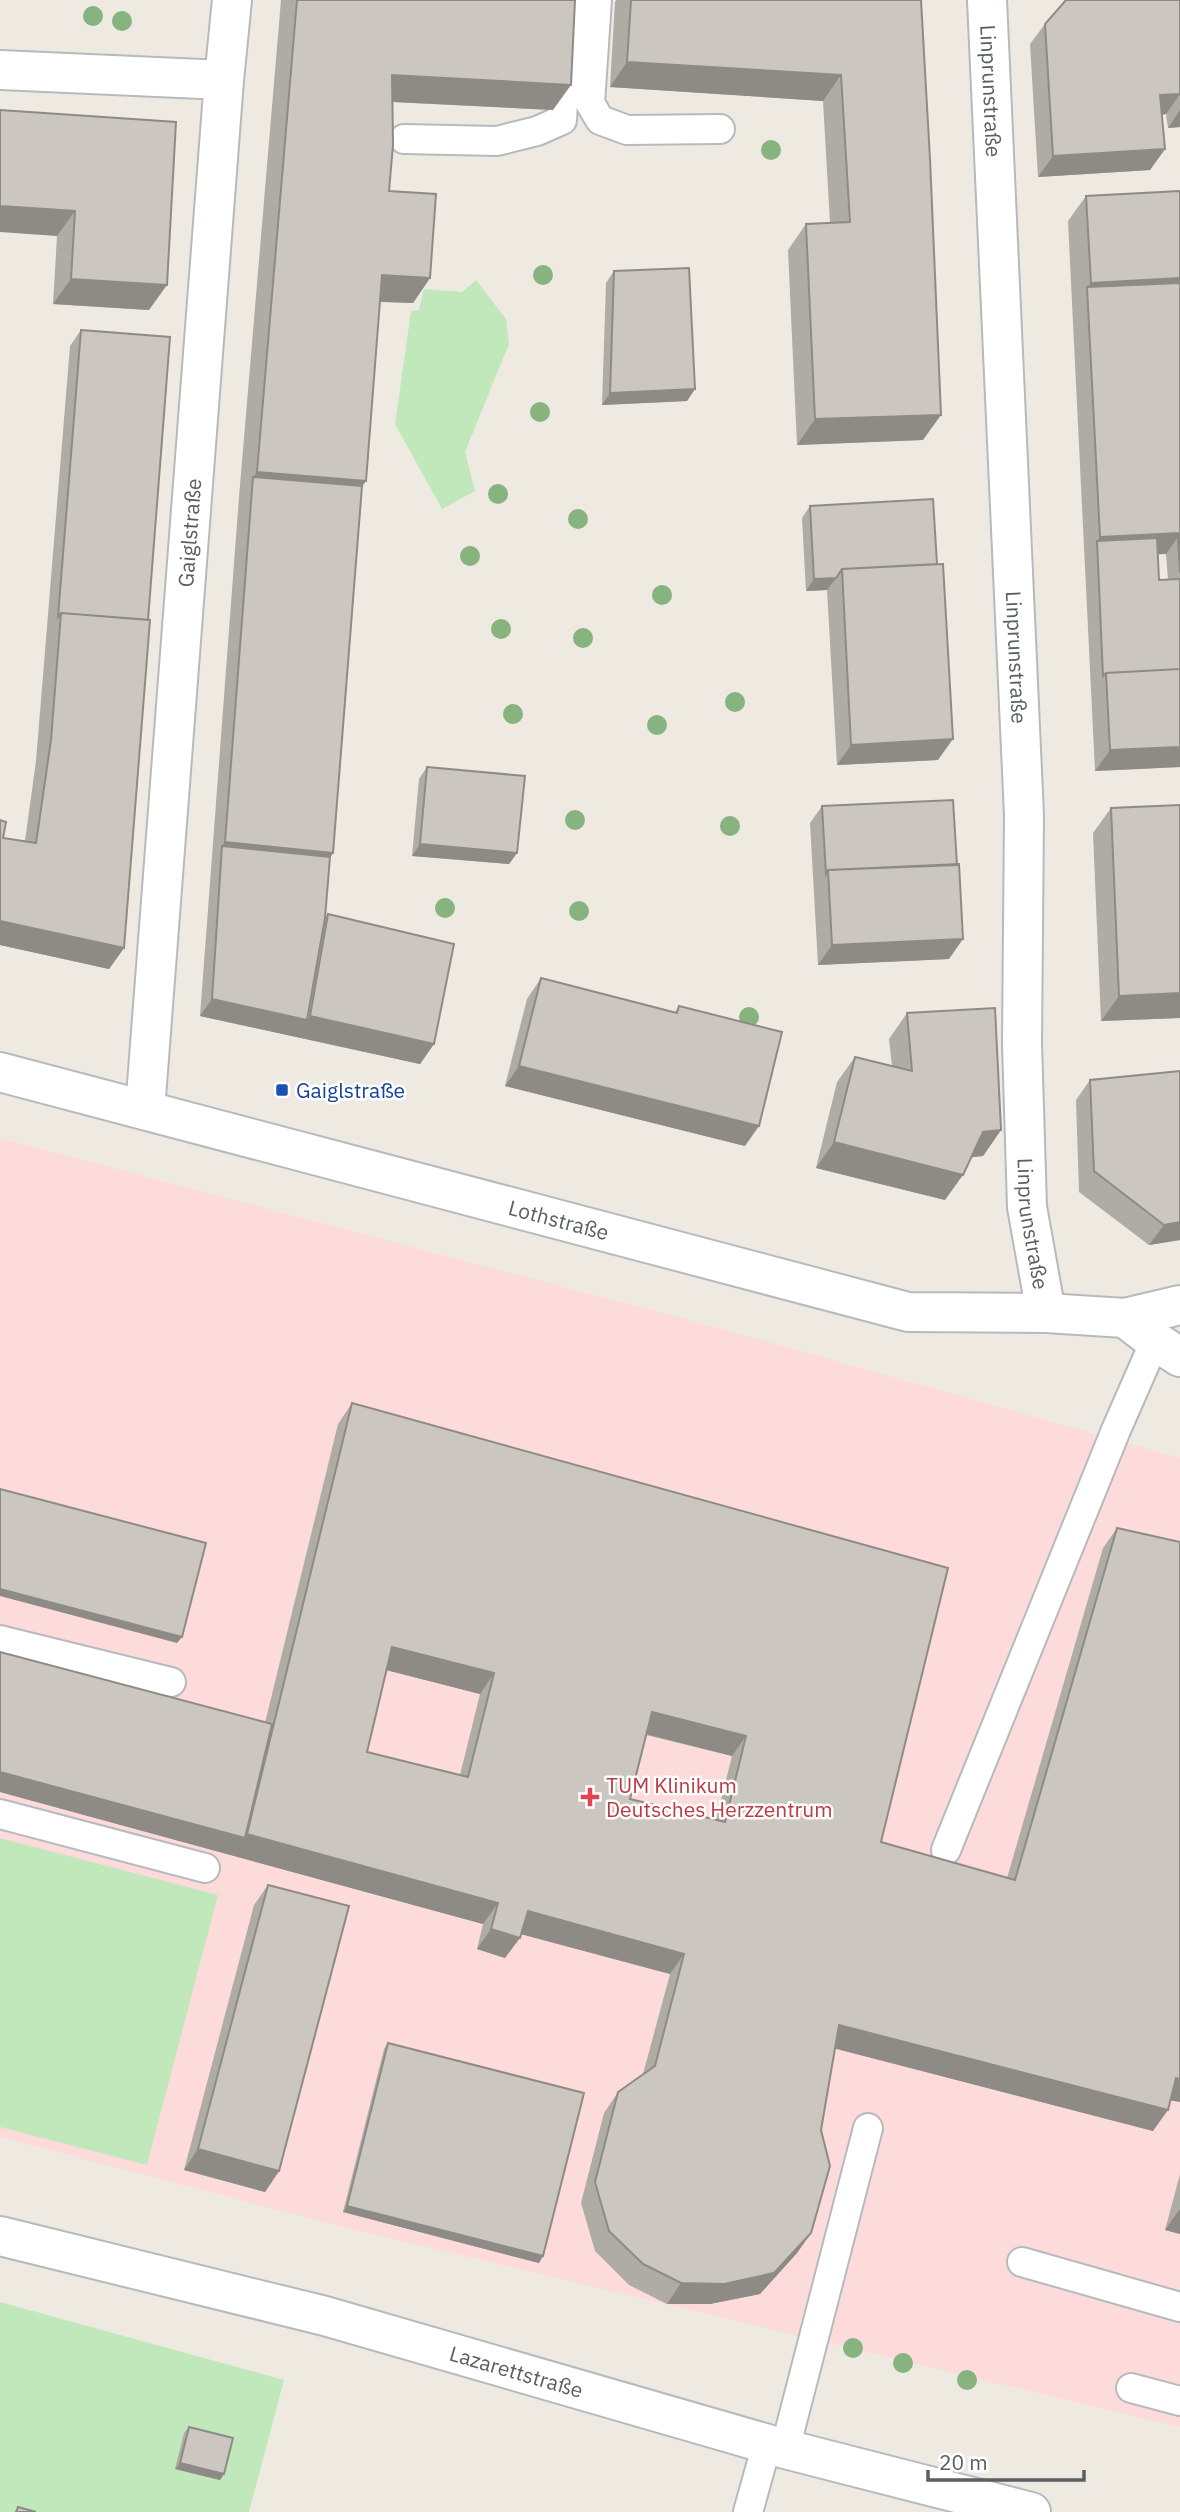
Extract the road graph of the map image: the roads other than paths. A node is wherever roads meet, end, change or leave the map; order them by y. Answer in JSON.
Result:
{"nodes":[{"id":1,"x":232,"y":0,"type":"edge"},
{"id":2,"x":569,"y":0,"type":"edge"},
{"id":3,"x":597,"y":0,"type":"edge"},
{"id":4,"x":987,"y":0,"type":"edge"},
{"id":5,"x":0,"y":70,"type":"edge"},
{"id":6,"x":224,"y":80,"type":"junction"},
{"id":7,"x":720,"y":129,"type":"dead end"},
{"id":8,"x":404,"y":138,"type":"dead end"},
{"id":9,"x":0,"y":1072,"type":"edge"},
{"id":10,"x":145,"y":1110,"type":"junction"},
{"id":11,"x":1180,"y":1305,"type":"edge"},
{"id":12,"x":1046,"y":1314,"type":"junction"},
{"id":13,"x":1125,"y":1318,"type":"junction"},
{"id":14,"x":1168,"y":1349,"type":"edge"},
{"id":15,"x":0,"y":1640,"type":"edge"},
{"id":16,"x":171,"y":1682,"type":"dead end"},
{"id":17,"x":0,"y":1814,"type":"edge"},
{"id":18,"x":946,"y":1850,"type":"dead end"},
{"id":19,"x":205,"y":1868,"type":"dead end"},
{"id":20,"x":868,"y":2128,"type":"dead end"},
{"id":21,"x":0,"y":2236,"type":"edge"},
{"id":22,"x":1022,"y":2262,"type":"dead end"},
{"id":23,"x":1180,"y":2307,"type":"edge"},
{"id":24,"x":1131,"y":2388,"type":"dead end"},
{"id":25,"x":1180,"y":2400,"type":"edge"},
{"id":26,"x":776,"y":2447,"type":"junction"},
{"id":27,"x":748,"y":2512,"type":"edge"},
{"id":28,"x":1031,"y":2512,"type":"edge"}],
"edges":[{"from":1,"to":6,"type":"street","name":"Gaiglstraße"},
{"from":2,"to":8,"type":"lane"},
{"from":3,"to":7,"type":"lane"},
{"from":4,"to":12,"type":"street","name":"Linprunstraße"},
{"from":5,"to":6,"type":"street"},
{"from":6,"to":10,"type":"street","name":"Gaiglstraße"},
{"from":9,"to":10,"type":"street","name":"Lothstraße"},
{"from":10,"to":12,"type":"street","name":"Lothstraße"},
{"from":11,"to":13,"type":"street","name":"Lothstraße"},
{"from":12,"to":13,"type":"street","name":"Lothstraße"},
{"from":13,"to":14,"type":"street"},
{"from":14,"to":18,"type":"lane"},
{"from":15,"to":16,"type":"lane"},
{"from":17,"to":19,"type":"lane"},
{"from":20,"to":26,"type":"lane"},
{"from":21,"to":26,"type":"street","name":"Lazarettstraße"},
{"from":22,"to":23,"type":"lane"},
{"from":24,"to":25,"type":"lane"},
{"from":26,"to":27,"type":"lane"},
{"from":26,"to":28,"type":"street","name":"Lazarettstraße"}]}
